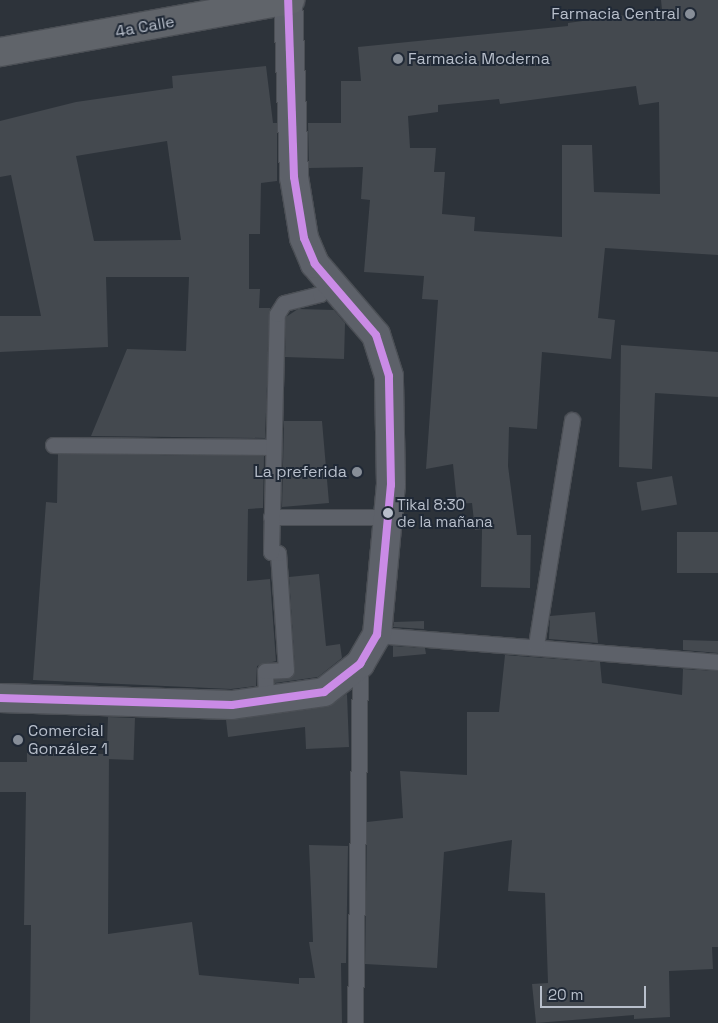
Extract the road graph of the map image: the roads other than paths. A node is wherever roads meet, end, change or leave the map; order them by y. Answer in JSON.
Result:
{"nodes":[{"id":1,"x":289,"y":0,"type":"edge"},
{"id":2,"x":0,"y":52,"type":"edge"},
{"id":3,"x":332,"y":283,"type":"junction"},
{"id":4,"x":572,"y":420,"type":"dead end"},
{"id":5,"x":53,"y":445,"type":"dead end"},
{"id":6,"x":271,"y":447,"type":"junction"},
{"id":7,"x":271,"y":517,"type":"junction"},
{"id":8,"x":390,"y":517,"type":"junction"},
{"id":9,"x":377,"y":635,"type":"junction"},
{"id":10,"x":536,"y":645,"type":"junction"},
{"id":11,"x":718,"y":662,"type":"edge"},
{"id":12,"x":360,"y":664,"type":"junction"},
{"id":13,"x":0,"y":698,"type":"edge"},
{"id":14,"x":266,"y":700,"type":"junction"},
{"id":15,"x":355,"y":1023,"type":"edge"}],
"edges":[{"from":1,"to":2,"type":"main road","name":"4a Calle"},
{"from":1,"to":3,"type":"street"},
{"from":3,"to":6,"type":"lane"},
{"from":3,"to":8,"type":"street"},
{"from":4,"to":10,"type":"lane"},
{"from":5,"to":6,"type":"lane"},
{"from":6,"to":7,"type":"lane"},
{"from":7,"to":8,"type":"lane"},
{"from":7,"to":14,"type":"lane"},
{"from":8,"to":9,"type":"street"},
{"from":9,"to":10,"type":"lane"},
{"from":9,"to":12,"type":"street"},
{"from":10,"to":11,"type":"lane"},
{"from":12,"to":14,"type":"street"},
{"from":12,"to":15,"type":"lane"},
{"from":13,"to":14,"type":"street"}]}
